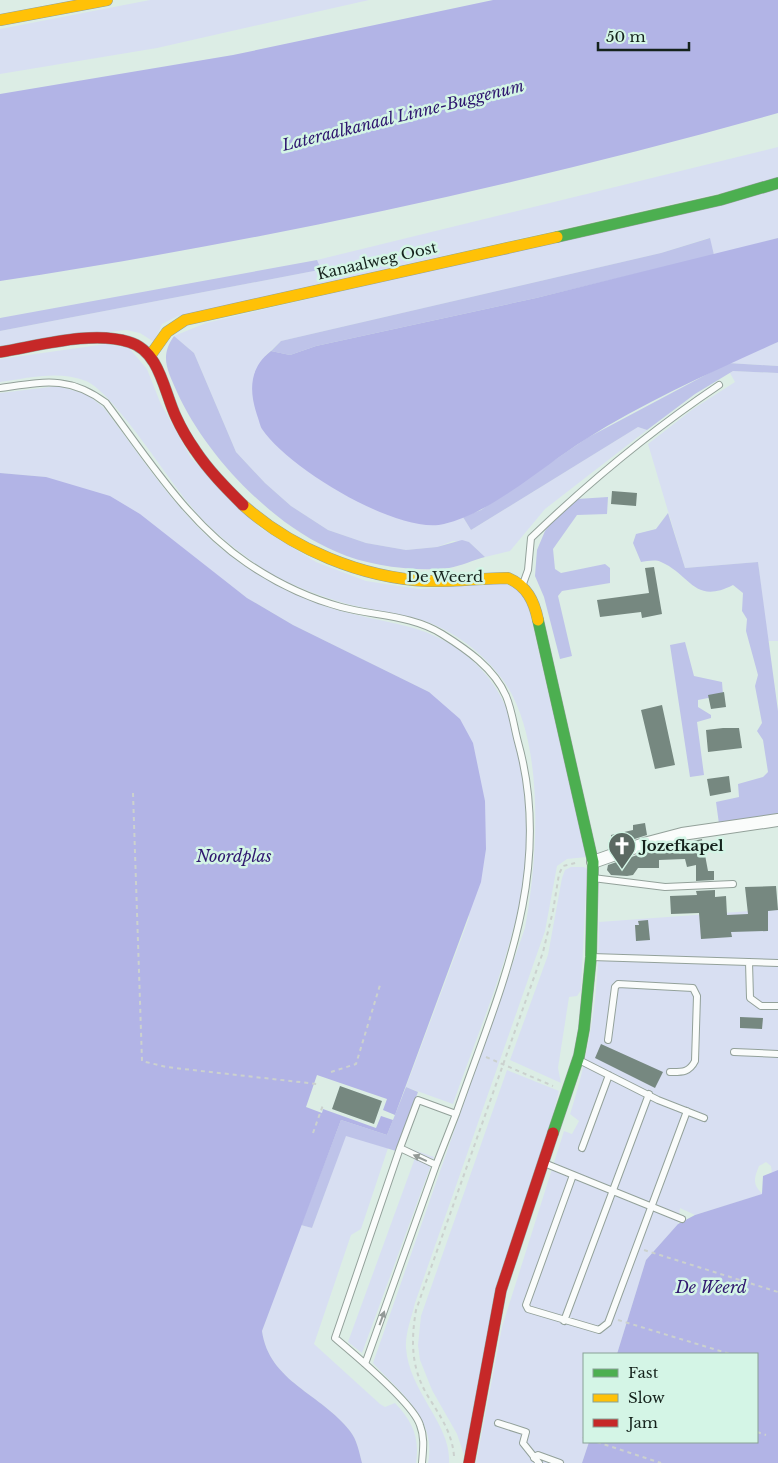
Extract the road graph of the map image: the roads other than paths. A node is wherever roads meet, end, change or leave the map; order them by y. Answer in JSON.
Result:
{"nodes":[{"id":1,"x":107,"y":0,"type":"edge"},
{"id":2,"x":0,"y":20,"type":"edge"},
{"id":3,"x":778,"y":183,"type":"edge"},
{"id":4,"x":0,"y":352,"type":"edge"},
{"id":5,"x":150,"y":356,"type":"junction"},
{"id":6,"x":719,"y":385,"type":"dead end"},
{"id":7,"x":0,"y":388,"type":"edge"},
{"id":8,"x":523,"y":585,"type":"junction"},
{"id":9,"x":778,"y":820,"type":"edge"},
{"id":10,"x":593,"y":862,"type":"junction"},
{"id":11,"x":593,"y":878,"type":"junction"},
{"id":12,"x":733,"y":884,"type":"dead end"},
{"id":13,"x":591,"y":957,"type":"junction"},
{"id":14,"x":749,"y":962,"type":"junction"},
{"id":15,"x":778,"y":963,"type":"edge"},
{"id":16,"x":778,"y":1006,"type":"edge"},
{"id":17,"x":608,"y":1040,"type":"dead end"},
{"id":18,"x":734,"y":1052,"type":"dead end"},
{"id":19,"x":778,"y":1054,"type":"edge"},
{"id":20,"x":578,"y":1059,"type":"junction"},
{"id":21,"x":670,"y":1072,"type":"dead end"},
{"id":22,"x":609,"y":1075,"type":"junction"},
{"id":23,"x":649,"y":1094,"type":"junction"},
{"id":24,"x":687,"y":1111,"type":"junction"},
{"id":25,"x":456,"y":1114,"type":"junction"},
{"id":26,"x":704,"y":1118,"type":"dead end"},
{"id":27,"x":400,"y":1148,"type":"junction"},
{"id":28,"x":582,"y":1148,"type":"dead end"},
{"id":29,"x":543,"y":1162,"type":"junction"},
{"id":30,"x":436,"y":1165,"type":"junction"},
{"id":31,"x":573,"y":1174,"type":"junction"},
{"id":32,"x":612,"y":1190,"type":"junction"},
{"id":33,"x":652,"y":1207,"type":"junction"},
{"id":34,"x":682,"y":1219,"type":"dead end"},
{"id":35,"x":564,"y":1321,"type":"junction"},
{"id":36,"x":365,"y":1364,"type":"junction"},
{"id":37,"x":498,"y":1423,"type":"dead end"},
{"id":38,"x":537,"y":1461,"type":"edge"},
{"id":39,"x":422,"y":1463,"type":"edge"},
{"id":40,"x":469,"y":1463,"type":"edge"},
{"id":41,"x":560,"y":1463,"type":"edge"}],
"edges":[{"from":1,"to":2,"type":"street"},
{"from":3,"to":5,"type":"street","name":"Kanaalweg Oost"},
{"from":4,"to":5,"type":"street"},
{"from":5,"to":8,"type":"street","name":"De Weerd"},
{"from":6,"to":8,"type":"lane"},
{"from":7,"to":25,"type":"lane"},
{"from":8,"to":10,"type":"street"},
{"from":9,"to":10,"type":"street"},
{"from":10,"to":11,"type":"street"},
{"from":11,"to":12,"type":"lane"},
{"from":11,"to":13,"type":"street"},
{"from":13,"to":14,"type":"lane"},
{"from":13,"to":20,"type":"street"},
{"from":14,"to":15,"type":"lane"},
{"from":14,"to":16,"type":"lane"},
{"from":17,"to":21,"type":"lane"},
{"from":18,"to":19,"type":"lane"},
{"from":20,"to":22,"type":"lane"},
{"from":20,"to":29,"type":"street"},
{"from":22,"to":23,"type":"lane"},
{"from":22,"to":28,"type":"lane"},
{"from":23,"to":24,"type":"lane"},
{"from":23,"to":32,"type":"lane"},
{"from":24,"to":26,"type":"lane"},
{"from":24,"to":33,"type":"lane"},
{"from":25,"to":27,"type":"lane"},
{"from":25,"to":30,"type":"lane"},
{"from":30,"to":27,"type":"lane","one_way":true},
{"from":27,"to":36,"type":"lane"},
{"from":29,"to":31,"type":"lane"},
{"from":29,"to":40,"type":"street"},
{"from":36,"to":30,"type":"lane","one_way":true},
{"from":31,"to":32,"type":"lane"},
{"from":31,"to":35,"type":"lane"},
{"from":32,"to":33,"type":"lane"},
{"from":32,"to":35,"type":"lane"},
{"from":33,"to":34,"type":"lane"},
{"from":33,"to":35,"type":"lane"},
{"from":36,"to":39,"type":"lane"},
{"from":37,"to":38,"type":"lane"},
{"from":38,"to":41,"type":"lane"}]}
